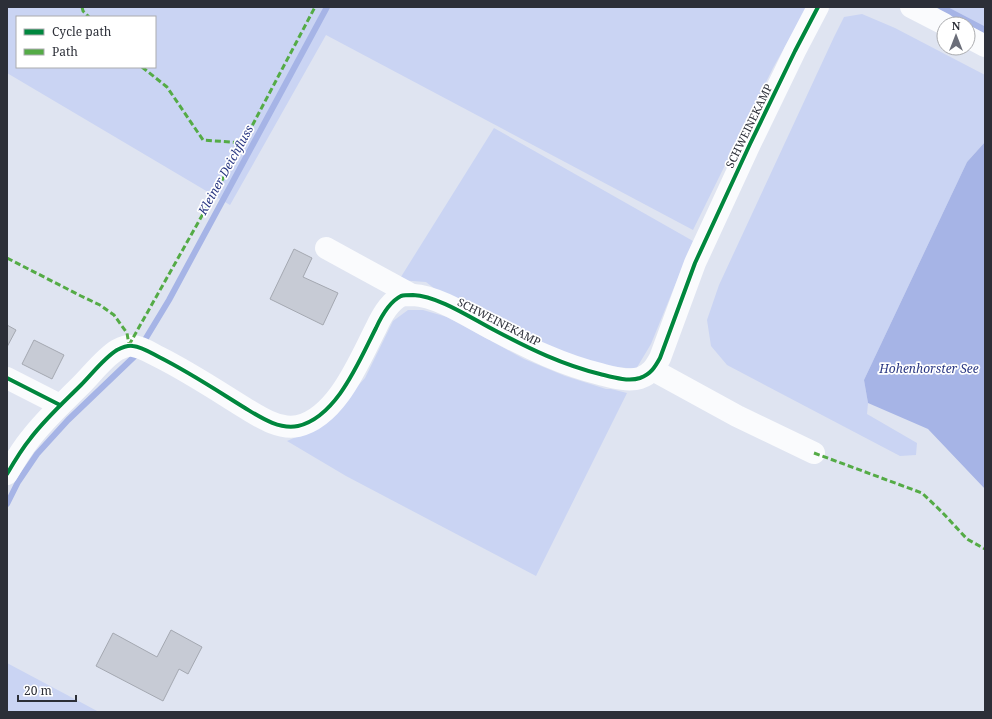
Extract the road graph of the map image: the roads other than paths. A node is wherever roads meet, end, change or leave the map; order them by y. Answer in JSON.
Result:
{"nodes":[{"id":1,"x":818,"y":7,"type":"edge"},
{"id":2,"x":911,"y":7,"type":"edge"},
{"id":3,"x":936,"y":20,"type":"edge"},
{"id":4,"x":976,"y":41,"type":"edge"},
{"id":5,"x":985,"y":46,"type":"edge"},
{"id":6,"x":326,"y":248,"type":"dead end"},
{"id":7,"x":412,"y":295,"type":"junction"},
{"id":8,"x":653,"y":370,"type":"junction"},
{"id":9,"x":7,"y":378,"type":"edge"},
{"id":10,"x":60,"y":405,"type":"junction"},
{"id":11,"x":814,"y":453,"type":"dead end"},
{"id":12,"x":7,"y":474,"type":"edge"}],
"edges":[{"from":1,"to":8,"type":"street","name":"SCHWEINEKAMP"},
{"from":2,"to":3,"type":"street"},
{"from":4,"to":5,"type":"street"},
{"from":6,"to":7,"type":"street","name":"SCHWEINEKAMP"},
{"from":7,"to":8,"type":"street","name":"SCHWEINEKAMP"},
{"from":7,"to":10,"type":"street"},
{"from":8,"to":11,"type":"street"},
{"from":9,"to":10,"type":"street"},
{"from":10,"to":12,"type":"street"}]}
